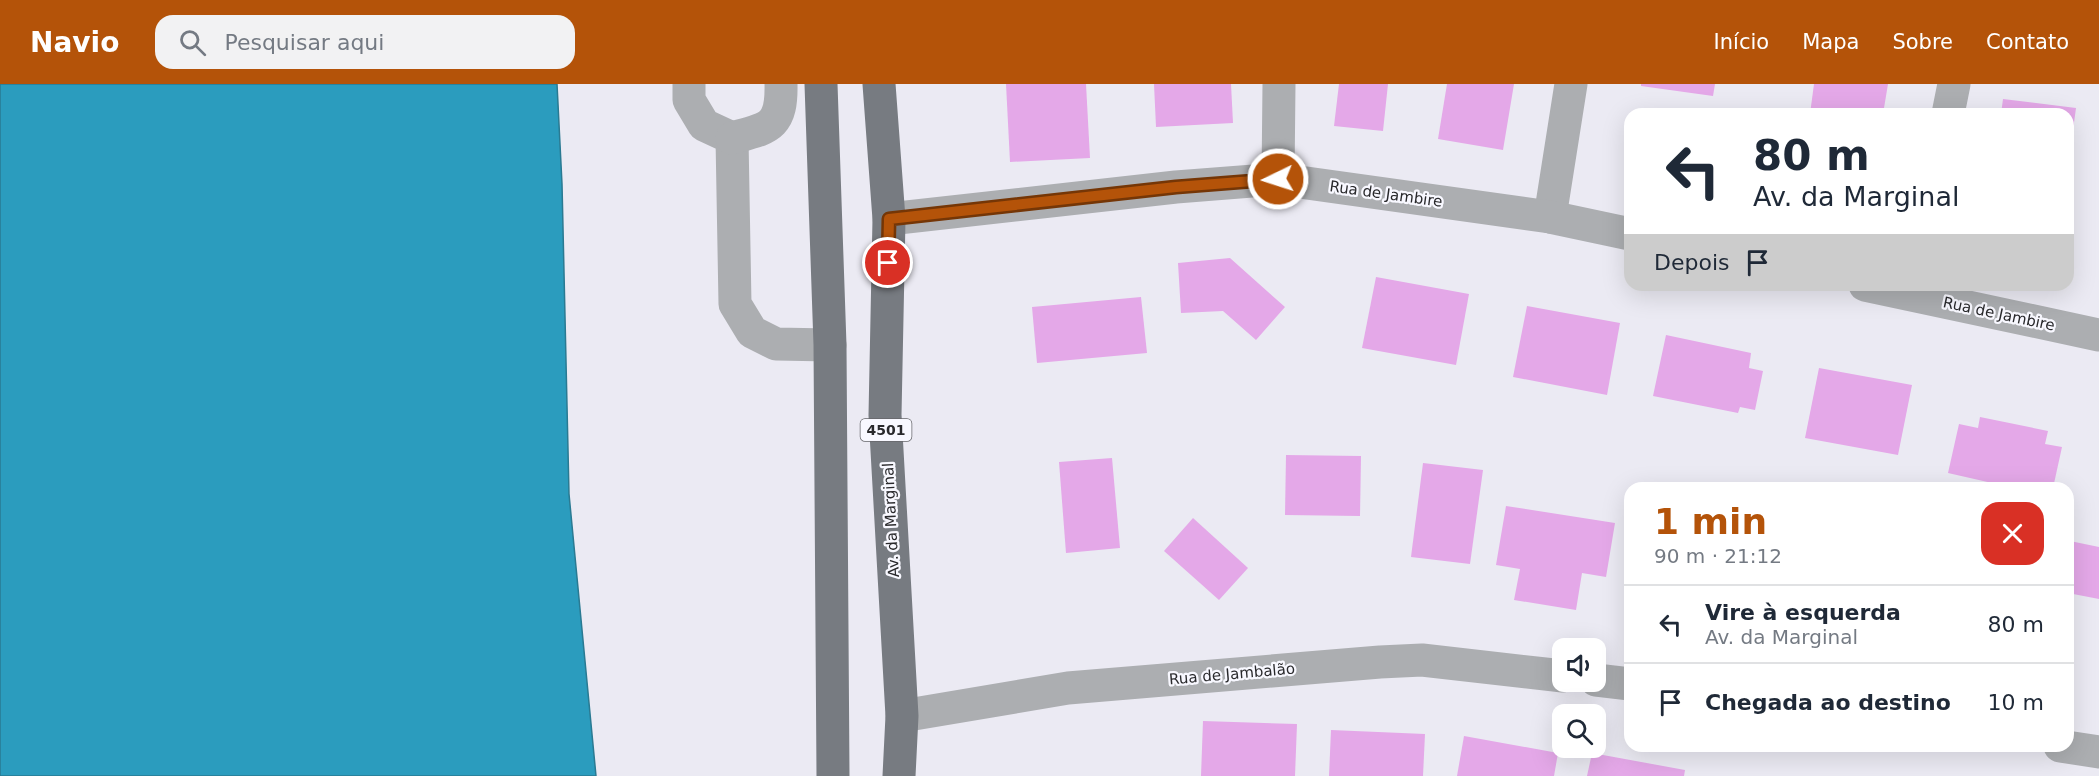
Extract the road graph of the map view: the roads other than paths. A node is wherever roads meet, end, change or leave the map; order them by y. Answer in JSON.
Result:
{"nodes":[{"id":1,"x":688,"y":84,"type":"edge"},
{"id":2,"x":782,"y":84,"type":"edge"},
{"id":3,"x":821,"y":84,"type":"edge"},
{"id":4,"x":879,"y":84,"type":"edge"},
{"id":5,"x":1279,"y":84,"type":"edge"},
{"id":6,"x":1571,"y":84,"type":"edge"},
{"id":7,"x":1954,"y":84,"type":"edge"},
{"id":8,"x":1949,"y":108,"type":"edge"},
{"id":9,"x":732,"y":138,"type":"junction"},
{"id":10,"x":1278,"y":179,"type":"junction"},
{"id":11,"x":1550,"y":217,"type":"junction"},
{"id":12,"x":889,"y":219,"type":"junction"},
{"id":13,"x":1624,"y":233,"type":"edge"},
{"id":14,"x":1918,"y":291,"type":"edge"},
{"id":15,"x":2099,"y":335,"type":"edge"},
{"id":16,"x":830,"y":345,"type":"junction"},
{"id":17,"x":1552,"y":675,"type":"edge"},
{"id":18,"x":1606,"y":681,"type":"edge"},
{"id":19,"x":1624,"y":683,"type":"edge"},
{"id":20,"x":902,"y":716,"type":"junction"},
{"id":21,"x":2074,"y":748,"type":"edge"},
{"id":22,"x":2099,"y":752,"type":"edge"},
{"id":23,"x":833,"y":776,"type":"edge"},
{"id":24,"x":899,"y":776,"type":"edge"}],
"edges":[{"from":1,"to":9,"type":"street"},
{"from":2,"to":9,"type":"street"},
{"from":3,"to":16,"type":"main road"},
{"from":4,"to":12,"type":"main road","name":"Av. da Marginal","number":"4501"},
{"from":5,"to":10,"type":"street"},
{"from":6,"to":11,"type":"street"},
{"from":7,"to":8,"type":"street"},
{"from":9,"to":16,"type":"street"},
{"from":10,"to":11,"type":"street","name":"Rua de Jambire"},
{"from":10,"to":12,"type":"street","name":"Rua de Jambire"},
{"from":11,"to":13,"type":"street","name":"Rua de Jambire"},
{"from":12,"to":20,"type":"main road","name":"Av. da Marginal","number":"4501"},
{"from":14,"to":15,"type":"street","name":"Rua de Jambire"},
{"from":16,"to":23,"type":"main road"},
{"from":17,"to":20,"type":"street","name":"Rua de Jambalão"},
{"from":18,"to":19,"type":"street"},
{"from":20,"to":24,"type":"main road","name":"Av. da Marginal","number":"4501"},
{"from":21,"to":22,"type":"street"}]}
